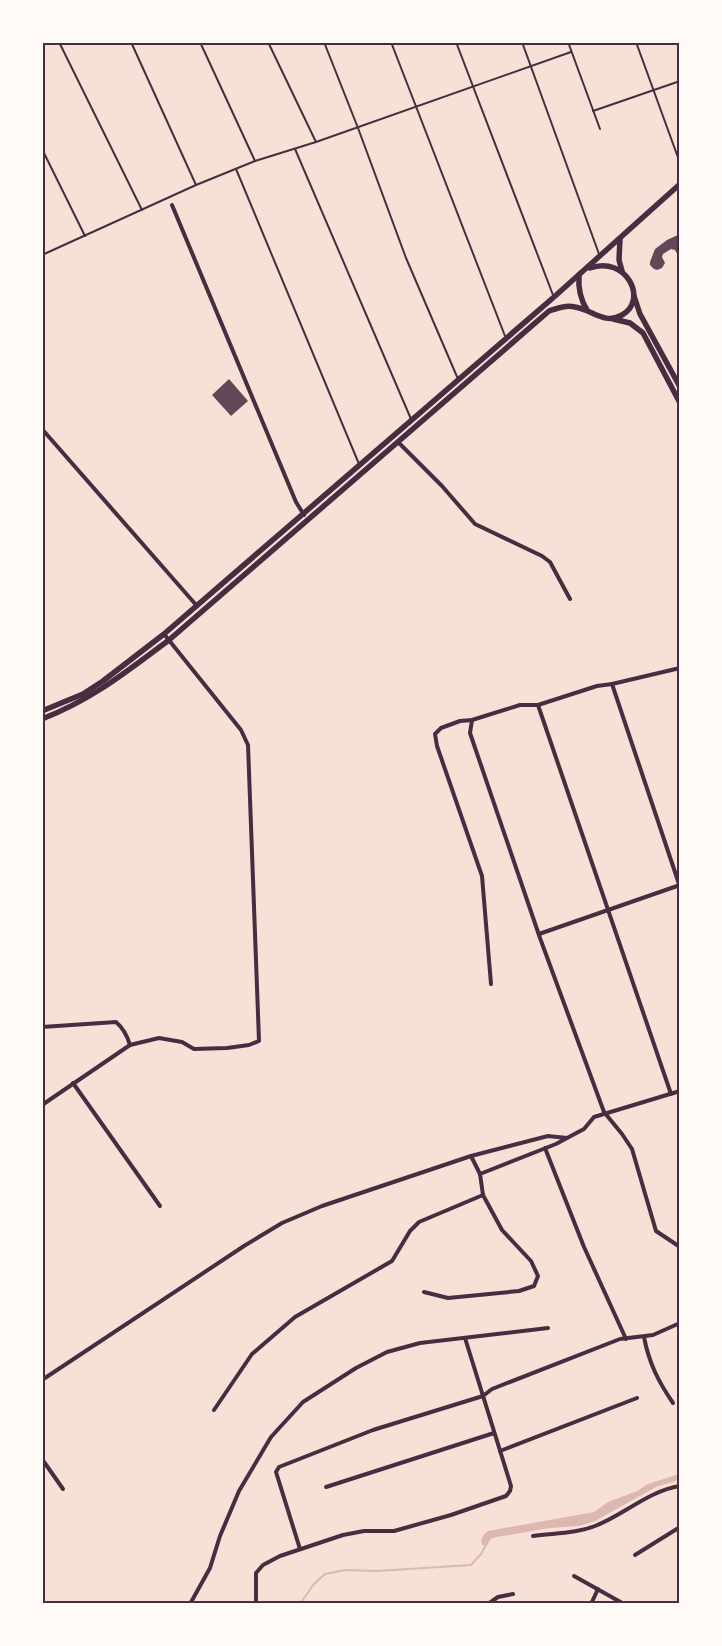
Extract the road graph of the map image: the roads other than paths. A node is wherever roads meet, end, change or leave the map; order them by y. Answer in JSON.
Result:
{"nodes":[{"id":1,"x":59,"y":42,"type":"edge"},
{"id":2,"x":131,"y":42,"type":"edge"},
{"id":3,"x":200,"y":42,"type":"edge"},
{"id":4,"x":268,"y":42,"type":"edge"},
{"id":5,"x":324,"y":42,"type":"edge"},
{"id":6,"x":391,"y":42,"type":"edge"},
{"id":7,"x":456,"y":42,"type":"edge"},
{"id":8,"x":522,"y":42,"type":"edge"},
{"id":9,"x":568,"y":42,"type":"edge"},
{"id":10,"x":636,"y":42,"type":"edge"},
{"id":11,"x":571,"y":52,"type":"junction"},
{"id":12,"x":531,"y":67,"type":"junction"},
{"id":13,"x":680,"y":80,"type":"edge"},
{"id":14,"x":473,"y":87,"type":"junction"},
{"id":15,"x":653,"y":90,"type":"junction"},
{"id":16,"x":416,"y":107,"type":"junction"},
{"id":17,"x":593,"y":111,"type":"junction"},
{"id":18,"x":358,"y":128,"type":"junction"},
{"id":19,"x":600,"y":130,"type":"dead end"},
{"id":20,"x":316,"y":142,"type":"junction"},
{"id":21,"x":296,"y":148,"type":"junction"},
{"id":22,"x":42,"y":149,"type":"edge"},
{"id":23,"x":254,"y":161,"type":"junction"},
{"id":24,"x":680,"y":163,"type":"edge"},
{"id":25,"x":236,"y":169,"type":"junction"},
{"id":26,"x":680,"y":184,"type":"edge"},
{"id":27,"x":196,"y":185,"type":"junction"},
{"id":28,"x":172,"y":205,"type":"dead end"},
{"id":29,"x":142,"y":210,"type":"junction"},
{"id":30,"x":85,"y":236,"type":"junction"},
{"id":31,"x":620,"y":239,"type":"junction"},
{"id":32,"x":42,"y":255,"type":"edge"},
{"id":33,"x":600,"y":256,"type":"junction"},
{"id":34,"x":586,"y":269,"type":"junction"},
{"id":35,"x":622,"y":271,"type":"junction"},
{"id":36,"x":579,"y":275,"type":"junction"},
{"id":37,"x":634,"y":296,"type":"junction"},
{"id":38,"x":554,"y":297,"type":"junction"},
{"id":39,"x":587,"y":310,"type":"junction"},
{"id":40,"x":613,"y":319,"type":"junction"},
{"id":41,"x":506,"y":340,"type":"junction"},
{"id":42,"x":458,"y":380,"type":"junction"},
{"id":43,"x":680,"y":387,"type":"edge"},
{"id":44,"x":680,"y":403,"type":"edge"},
{"id":45,"x":412,"y":422,"type":"junction"},
{"id":46,"x":42,"y":429,"type":"edge"},
{"id":47,"x":398,"y":442,"type":"junction"},
{"id":48,"x":360,"y":466,"type":"junction"},
{"id":49,"x":304,"y":515,"type":"junction"},
{"id":50,"x":570,"y":599,"type":"dead end"},
{"id":51,"x":197,"y":606,"type":"junction"},
{"id":52,"x":164,"y":634,"type":"junction"},
{"id":53,"x":169,"y":640,"type":"junction"},
{"id":54,"x":680,"y":668,"type":"edge"},
{"id":55,"x":612,"y":684,"type":"junction"},
{"id":56,"x":538,"y":705,"type":"junction"},
{"id":57,"x":42,"y":712,"type":"edge"},
{"id":58,"x":42,"y":720,"type":"edge"},
{"id":59,"x":472,"y":720,"type":"junction"},
{"id":60,"x":679,"y":886,"type":"edge"},
{"id":61,"x":608,"y":910,"type":"junction"},
{"id":62,"x":539,"y":934,"type":"junction"},
{"id":63,"x":491,"y":984,"type":"dead end"},
{"id":64,"x":42,"y":1027,"type":"edge"},
{"id":65,"x":130,"y":1045,"type":"junction"},
{"id":66,"x":73,"y":1083,"type":"junction"},
{"id":67,"x":680,"y":1091,"type":"edge"},
{"id":68,"x":671,"y":1094,"type":"junction"},
{"id":69,"x":42,"y":1105,"type":"edge"},
{"id":70,"x":605,"y":1113,"type":"junction"},
{"id":71,"x":568,"y":1138,"type":"junction"},
{"id":72,"x":545,"y":1148,"type":"junction"},
{"id":73,"x":471,"y":1156,"type":"junction"},
{"id":74,"x":480,"y":1174,"type":"junction"},
{"id":75,"x":483,"y":1195,"type":"junction"},
{"id":76,"x":160,"y":1206,"type":"dead end"},
{"id":77,"x":680,"y":1247,"type":"edge"},
{"id":78,"x":424,"y":1292,"type":"dead end"},
{"id":79,"x":680,"y":1323,"type":"edge"},
{"id":80,"x":548,"y":1328,"type":"dead end"},
{"id":81,"x":465,"y":1338,"type":"junction"},
{"id":82,"x":644,"y":1338,"type":"junction"},
{"id":83,"x":626,"y":1339,"type":"junction"},
{"id":84,"x":42,"y":1380,"type":"edge"},
{"id":85,"x":483,"y":1396,"type":"junction"},
{"id":86,"x":637,"y":1398,"type":"dead end"},
{"id":87,"x":672,"y":1403,"type":"dead end"},
{"id":88,"x":214,"y":1410,"type":"dead end"},
{"id":89,"x":494,"y":1432,"type":"junction"},
{"id":90,"x":500,"y":1451,"type":"junction"},
{"id":91,"x":42,"y":1459,"type":"edge"},
{"id":92,"x":680,"y":1486,"type":"edge"},
{"id":93,"x":326,"y":1488,"type":"dead end"},
{"id":94,"x":63,"y":1489,"type":"dead end"},
{"id":95,"x":680,"y":1527,"type":"edge"},
{"id":96,"x":532,"y":1536,"type":"dead end"},
{"id":97,"x":300,"y":1549,"type":"junction"},
{"id":98,"x":635,"y":1555,"type":"dead end"},
{"id":99,"x":574,"y":1576,"type":"dead end"},
{"id":100,"x":598,"y":1589,"type":"junction"},
{"id":101,"x":513,"y":1594,"type":"dead end"},
{"id":102,"x":190,"y":1604,"type":"edge"},
{"id":103,"x":256,"y":1604,"type":"edge"},
{"id":104,"x":488,"y":1604,"type":"edge"},
{"id":105,"x":591,"y":1604,"type":"edge"},
{"id":106,"x":624,"y":1604,"type":"edge"}],
"edges":[{"from":1,"to":29,"type":"lane"},
{"from":2,"to":27,"type":"lane"},
{"from":3,"to":23,"type":"lane"},
{"from":4,"to":20,"type":"lane"},
{"from":5,"to":18,"type":"lane"},
{"from":6,"to":16,"type":"lane"},
{"from":7,"to":14,"type":"lane"},
{"from":8,"to":12,"type":"lane"},
{"from":9,"to":11,"type":"lane"},
{"from":10,"to":15,"type":"lane"},
{"from":11,"to":12,"type":"lane"},
{"from":11,"to":17,"type":"lane"},
{"from":12,"to":14,"type":"lane"},
{"from":12,"to":33,"type":"lane"},
{"from":13,"to":15,"type":"lane"},
{"from":14,"to":16,"type":"lane"},
{"from":14,"to":38,"type":"lane"},
{"from":15,"to":17,"type":"lane"},
{"from":15,"to":24,"type":"lane"},
{"from":16,"to":18,"type":"lane"},
{"from":16,"to":41,"type":"lane"},
{"from":17,"to":19,"type":"lane"},
{"from":18,"to":20,"type":"lane"},
{"from":18,"to":42,"type":"lane"},
{"from":20,"to":21,"type":"lane"},
{"from":21,"to":23,"type":"lane"},
{"from":21,"to":45,"type":"lane"},
{"from":22,"to":30,"type":"lane"},
{"from":23,"to":25,"type":"lane"},
{"from":25,"to":27,"type":"lane"},
{"from":25,"to":48,"type":"lane"},
{"from":26,"to":31,"type":"main road"},
{"from":27,"to":29,"type":"lane"},
{"from":28,"to":49,"type":"street"},
{"from":29,"to":30,"type":"lane"},
{"from":30,"to":32,"type":"lane"},
{"from":31,"to":33,"type":"main road"},
{"from":31,"to":35,"type":"main road"},
{"from":33,"to":34,"type":"main road"},
{"from":34,"to":35,"type":"main road"},
{"from":34,"to":36,"type":"main road"},
{"from":35,"to":37,"type":"main road"},
{"from":36,"to":38,"type":"main road"},
{"from":36,"to":39,"type":"main road"},
{"from":37,"to":40,"type":"main road"},
{"from":37,"to":43,"type":"main road"},
{"from":38,"to":41,"type":"main road"},
{"from":39,"to":40,"type":"main road"},
{"from":39,"to":47,"type":"main road"},
{"from":40,"to":44,"type":"main road"},
{"from":41,"to":42,"type":"main road"},
{"from":42,"to":45,"type":"main road"},
{"from":45,"to":48,"type":"main road"},
{"from":46,"to":51,"type":"street"},
{"from":47,"to":50,"type":"street"},
{"from":47,"to":53,"type":"main road"},
{"from":48,"to":49,"type":"main road"},
{"from":49,"to":51,"type":"main road"},
{"from":51,"to":52,"type":"main road"},
{"from":52,"to":53,"type":"street"},
{"from":52,"to":57,"type":"main road"},
{"from":53,"to":58,"type":"main road"},
{"from":53,"to":65,"type":"street"},
{"from":54,"to":55,"type":"street"},
{"from":55,"to":56,"type":"street"},
{"from":55,"to":60,"type":"street"},
{"from":56,"to":59,"type":"street"},
{"from":56,"to":61,"type":"street"},
{"from":59,"to":62,"type":"street"},
{"from":59,"to":63,"type":"street"},
{"from":60,"to":61,"type":"street"},
{"from":61,"to":62,"type":"street"},
{"from":61,"to":68,"type":"street"},
{"from":62,"to":70,"type":"street"},
{"from":64,"to":65,"type":"street"},
{"from":65,"to":66,"type":"street"},
{"from":66,"to":69,"type":"street"},
{"from":66,"to":76,"type":"street"},
{"from":67,"to":68,"type":"street"},
{"from":68,"to":70,"type":"street"},
{"from":70,"to":71,"type":"street"},
{"from":70,"to":77,"type":"street"},
{"from":71,"to":72,"type":"street"},
{"from":71,"to":73,"type":"street"},
{"from":72,"to":74,"type":"street"},
{"from":72,"to":83,"type":"street"},
{"from":73,"to":74,"type":"street"},
{"from":73,"to":84,"type":"street"},
{"from":74,"to":75,"type":"street"},
{"from":75,"to":78,"type":"street"},
{"from":75,"to":88,"type":"street"},
{"from":79,"to":82,"type":"street"},
{"from":80,"to":81,"type":"street"},
{"from":81,"to":85,"type":"street"},
{"from":81,"to":102,"type":"street"},
{"from":82,"to":83,"type":"street"},
{"from":82,"to":87,"type":"street"},
{"from":83,"to":85,"type":"street"},
{"from":85,"to":89,"type":"street"},
{"from":85,"to":97,"type":"street"},
{"from":86,"to":90,"type":"street"},
{"from":89,"to":90,"type":"street"},
{"from":89,"to":93,"type":"street"},
{"from":90,"to":97,"type":"street"},
{"from":91,"to":94,"type":"street"},
{"from":92,"to":96,"type":"street"},
{"from":95,"to":98,"type":"street"},
{"from":97,"to":103,"type":"street"},
{"from":99,"to":100,"type":"street"},
{"from":100,"to":105,"type":"street"},
{"from":100,"to":106,"type":"street"},
{"from":101,"to":104,"type":"street"}]}
